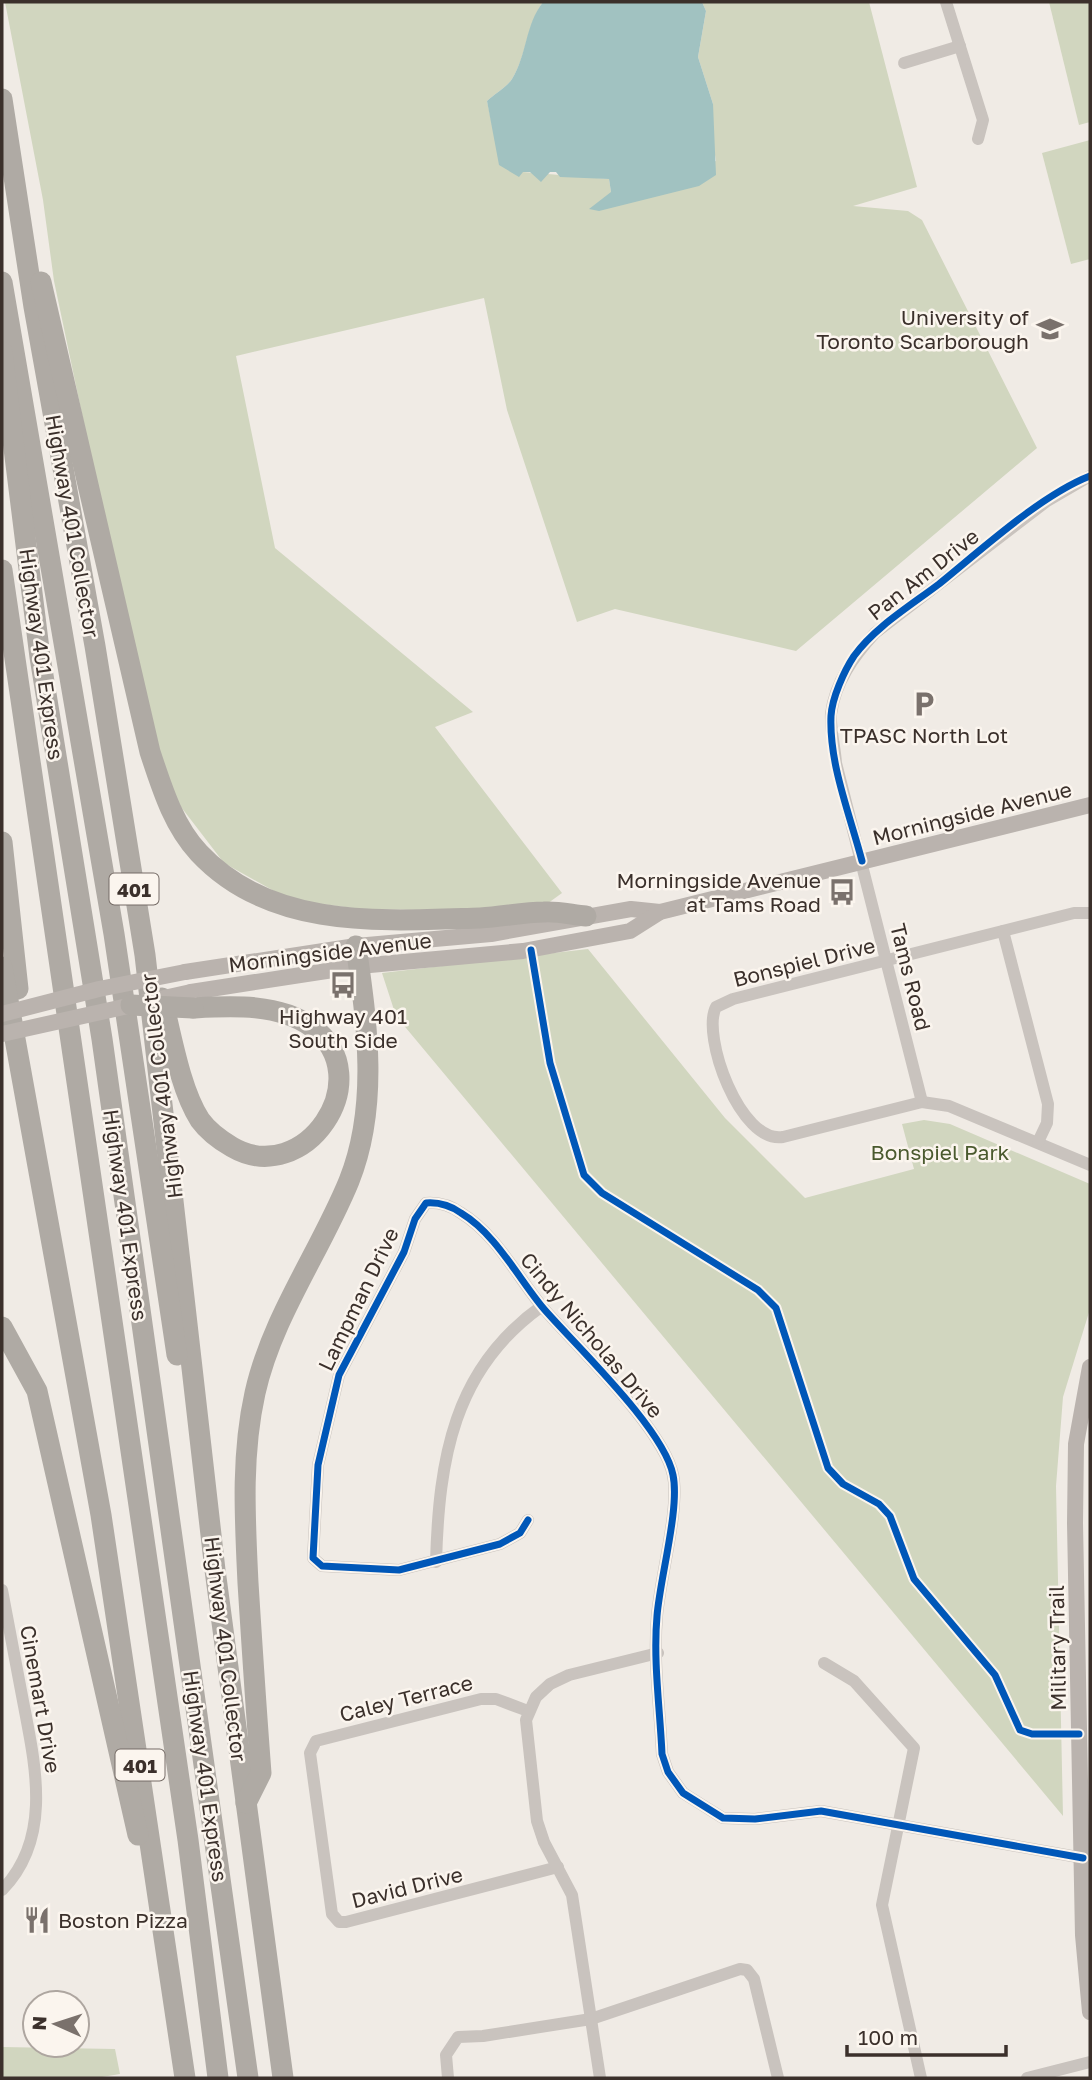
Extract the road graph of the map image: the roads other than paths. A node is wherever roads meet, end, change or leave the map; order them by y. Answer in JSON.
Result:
{"nodes":[{"id":1,"x":946,"y":2,"type":"edge"},
{"id":2,"x":960,"y":47,"type":"junction"},
{"id":3,"x":904,"y":63,"type":"dead end"},
{"id":4,"x":2,"y":99,"type":"edge"},
{"id":5,"x":978,"y":139,"type":"dead end"},
{"id":6,"x":20,"y":213,"type":"junction"},
{"id":7,"x":2,"y":282,"type":"edge"},
{"id":8,"x":2,"y":352,"type":"edge"},
{"id":9,"x":1090,"y":476,"type":"edge"},
{"id":10,"x":2,"y":570,"type":"edge"},
{"id":11,"x":1090,"y":805,"type":"edge"},
{"id":12,"x":2,"y":842,"type":"edge"},
{"id":13,"x":862,"y":862,"type":"junction"},
{"id":14,"x":660,"y":912,"type":"junction"},
{"id":15,"x":1090,"y":913,"type":"edge"},
{"id":16,"x":586,"y":916,"type":"junction"},
{"id":17,"x":1003,"y":931,"type":"junction"},
{"id":18,"x":145,"y":955,"type":"junction"},
{"id":19,"x":357,"y":956,"type":"junction"},
{"id":20,"x":887,"y":961,"type":"junction"},
{"id":21,"x":2,"y":967,"type":"edge"},
{"id":22,"x":192,"y":1000,"type":"junction"},
{"id":23,"x":2,"y":1001,"type":"edge"},
{"id":24,"x":131,"y":1005,"type":"joint"},
{"id":25,"x":5,"y":1024,"type":"edge"},
{"id":26,"x":922,"y":1102,"type":"junction"},
{"id":27,"x":1038,"y":1142,"type":"junction"},
{"id":28,"x":1090,"y":1165,"type":"edge"},
{"id":29,"x":426,"y":1203,"type":"joint"},
{"id":30,"x":542,"y":1306,"type":"junction"},
{"id":31,"x":2,"y":1327,"type":"edge"},
{"id":32,"x":1090,"y":1367,"type":"edge"},
{"id":33,"x":528,"y":1520,"type":"dead end"},
{"id":34,"x":436,"y":1562,"type":"junction"},
{"id":35,"x":215,"y":1570,"type":"junction"},
{"id":36,"x":2,"y":1590,"type":"edge"},
{"id":37,"x":658,"y":1653,"type":"junction"},
{"id":38,"x":824,"y":1663,"type":"dead end"},
{"id":39,"x":528,"y":1711,"type":"junction"},
{"id":40,"x":311,"y":1765,"type":"joint"},
{"id":41,"x":246,"y":1802,"type":"junction"},
{"id":42,"x":898,"y":1825,"type":"junction"},
{"id":43,"x":1083,"y":1858,"type":"junction"},
{"id":44,"x":558,"y":1867,"type":"junction"},
{"id":45,"x":2,"y":1890,"type":"edge"},
{"id":46,"x":1090,"y":2012,"type":"edge"},
{"id":47,"x":177,"y":2015,"type":"junction"},
{"id":48,"x":591,"y":2019,"type":"junction"},
{"id":49,"x":1090,"y":2062,"type":"edge"},
{"id":50,"x":185,"y":2078,"type":"edge"},
{"id":51,"x":218,"y":2078,"type":"edge"},
{"id":52,"x":247,"y":2078,"type":"edge"},
{"id":53,"x":283,"y":2078,"type":"edge"},
{"id":54,"x":448,"y":2078,"type":"edge"},
{"id":55,"x":600,"y":2078,"type":"edge"},
{"id":56,"x":778,"y":2078,"type":"edge"},
{"id":57,"x":921,"y":2078,"type":"edge"},
{"id":58,"x":1027,"y":2078,"type":"edge"}],
"edges":[{"from":1,"to":2,"type":"street"},
{"from":2,"to":3,"type":"street"},
{"from":2,"to":5,"type":"street"},
{"from":4,"to":6,"type":"highway","name":"Highway 401 Collector","number":"401"},
{"from":6,"to":16,"type":"highway"},
{"from":6,"to":18,"type":"highway","name":"Highway 401 Collector","number":"401"},
{"from":7,"to":35,"type":"highway"},
{"from":8,"to":52,"type":"highway","name":"Highway 401 Express","number":"401"},
{"from":9,"to":13,"type":"street","name":"Pan Am Drive"},
{"from":10,"to":51,"type":"highway","name":"Highway 401 Express","number":"401"},
{"from":11,"to":13,"type":"main road","name":"Morningside Avenue"},
{"from":12,"to":25,"type":"highway"},
{"from":13,"to":14,"type":"main road","name":"Morningside Avenue"},
{"from":13,"to":20,"type":"street","name":"Tams Road"},
{"from":14,"to":16,"type":"main road","name":"Morningside Avenue"},
{"from":14,"to":19,"type":"main road","name":"Morningside Avenue"},
{"from":15,"to":17,"type":"street","name":"Bonspiel Drive"},
{"from":16,"to":19,"type":"main road","name":"Morningside Avenue"},
{"from":17,"to":20,"type":"street","name":"Bonspiel Drive"},
{"from":17,"to":27,"type":"street"},
{"from":18,"to":22,"type":"highway"},
{"from":18,"to":35,"type":"highway","name":"Highway 401 Collector","number":"401"},
{"from":19,"to":22,"type":"main road","name":"Morningside Avenue"},
{"from":19,"to":25,"type":"main road","name":"Morningside Avenue","bridge":true},
{"from":19,"to":41,"type":"highway"},
{"from":20,"to":26,"type":"street","name":"Tams Road"},
{"from":20,"to":26,"type":"street","name":"Bonspiel Drive"},
{"from":21,"to":25,"type":"highway","number":"401"},
{"from":22,"to":24,"type":"highway","bridge":true},
{"from":23,"to":25,"type":"highway"},
{"from":24,"to":25,"type":"main road","bridge":true},
{"from":25,"to":47,"type":"highway","number":"401"},
{"from":26,"to":27,"type":"street","name":"Bonspiel Drive"},
{"from":27,"to":28,"type":"street","name":"Bonspiel Drive"},
{"from":29,"to":30,"type":"street","name":"Cindy Nicholas Drive"},
{"from":29,"to":34,"type":"street","name":"Lampman Drive"},
{"from":30,"to":34,"type":"street"},
{"from":30,"to":37,"type":"street","name":"Cindy Nicholas Drive"},
{"from":31,"to":47,"type":"highway"},
{"from":32,"to":43,"type":"main road","name":"Military Trail"},
{"from":33,"to":34,"type":"street","name":"Lampman Drive"},
{"from":35,"to":41,"type":"highway","name":"Highway 401 Collector","number":"401"},
{"from":36,"to":45,"type":"street","name":"Cinemart Drive"},
{"from":37,"to":39,"type":"street"},
{"from":37,"to":42,"type":"street","name":"Cindy Nicholas Drive"},
{"from":38,"to":42,"type":"street"},
{"from":39,"to":40,"type":"street","name":"Caley Terrace"},
{"from":39,"to":44,"type":"street"},
{"from":40,"to":44,"type":"street","name":"David Drive"},
{"from":41,"to":53,"type":"highway","name":"Highway 401 Collector","number":"401"},
{"from":42,"to":43,"type":"street"},
{"from":42,"to":57,"type":"street"},
{"from":43,"to":46,"type":"main road","name":"Military Trail"},
{"from":44,"to":48,"type":"street"},
{"from":47,"to":50,"type":"highway","number":"401"},
{"from":48,"to":54,"type":"street"},
{"from":48,"to":55,"type":"street"},
{"from":48,"to":56,"type":"street"},
{"from":49,"to":58,"type":"street"}]}
